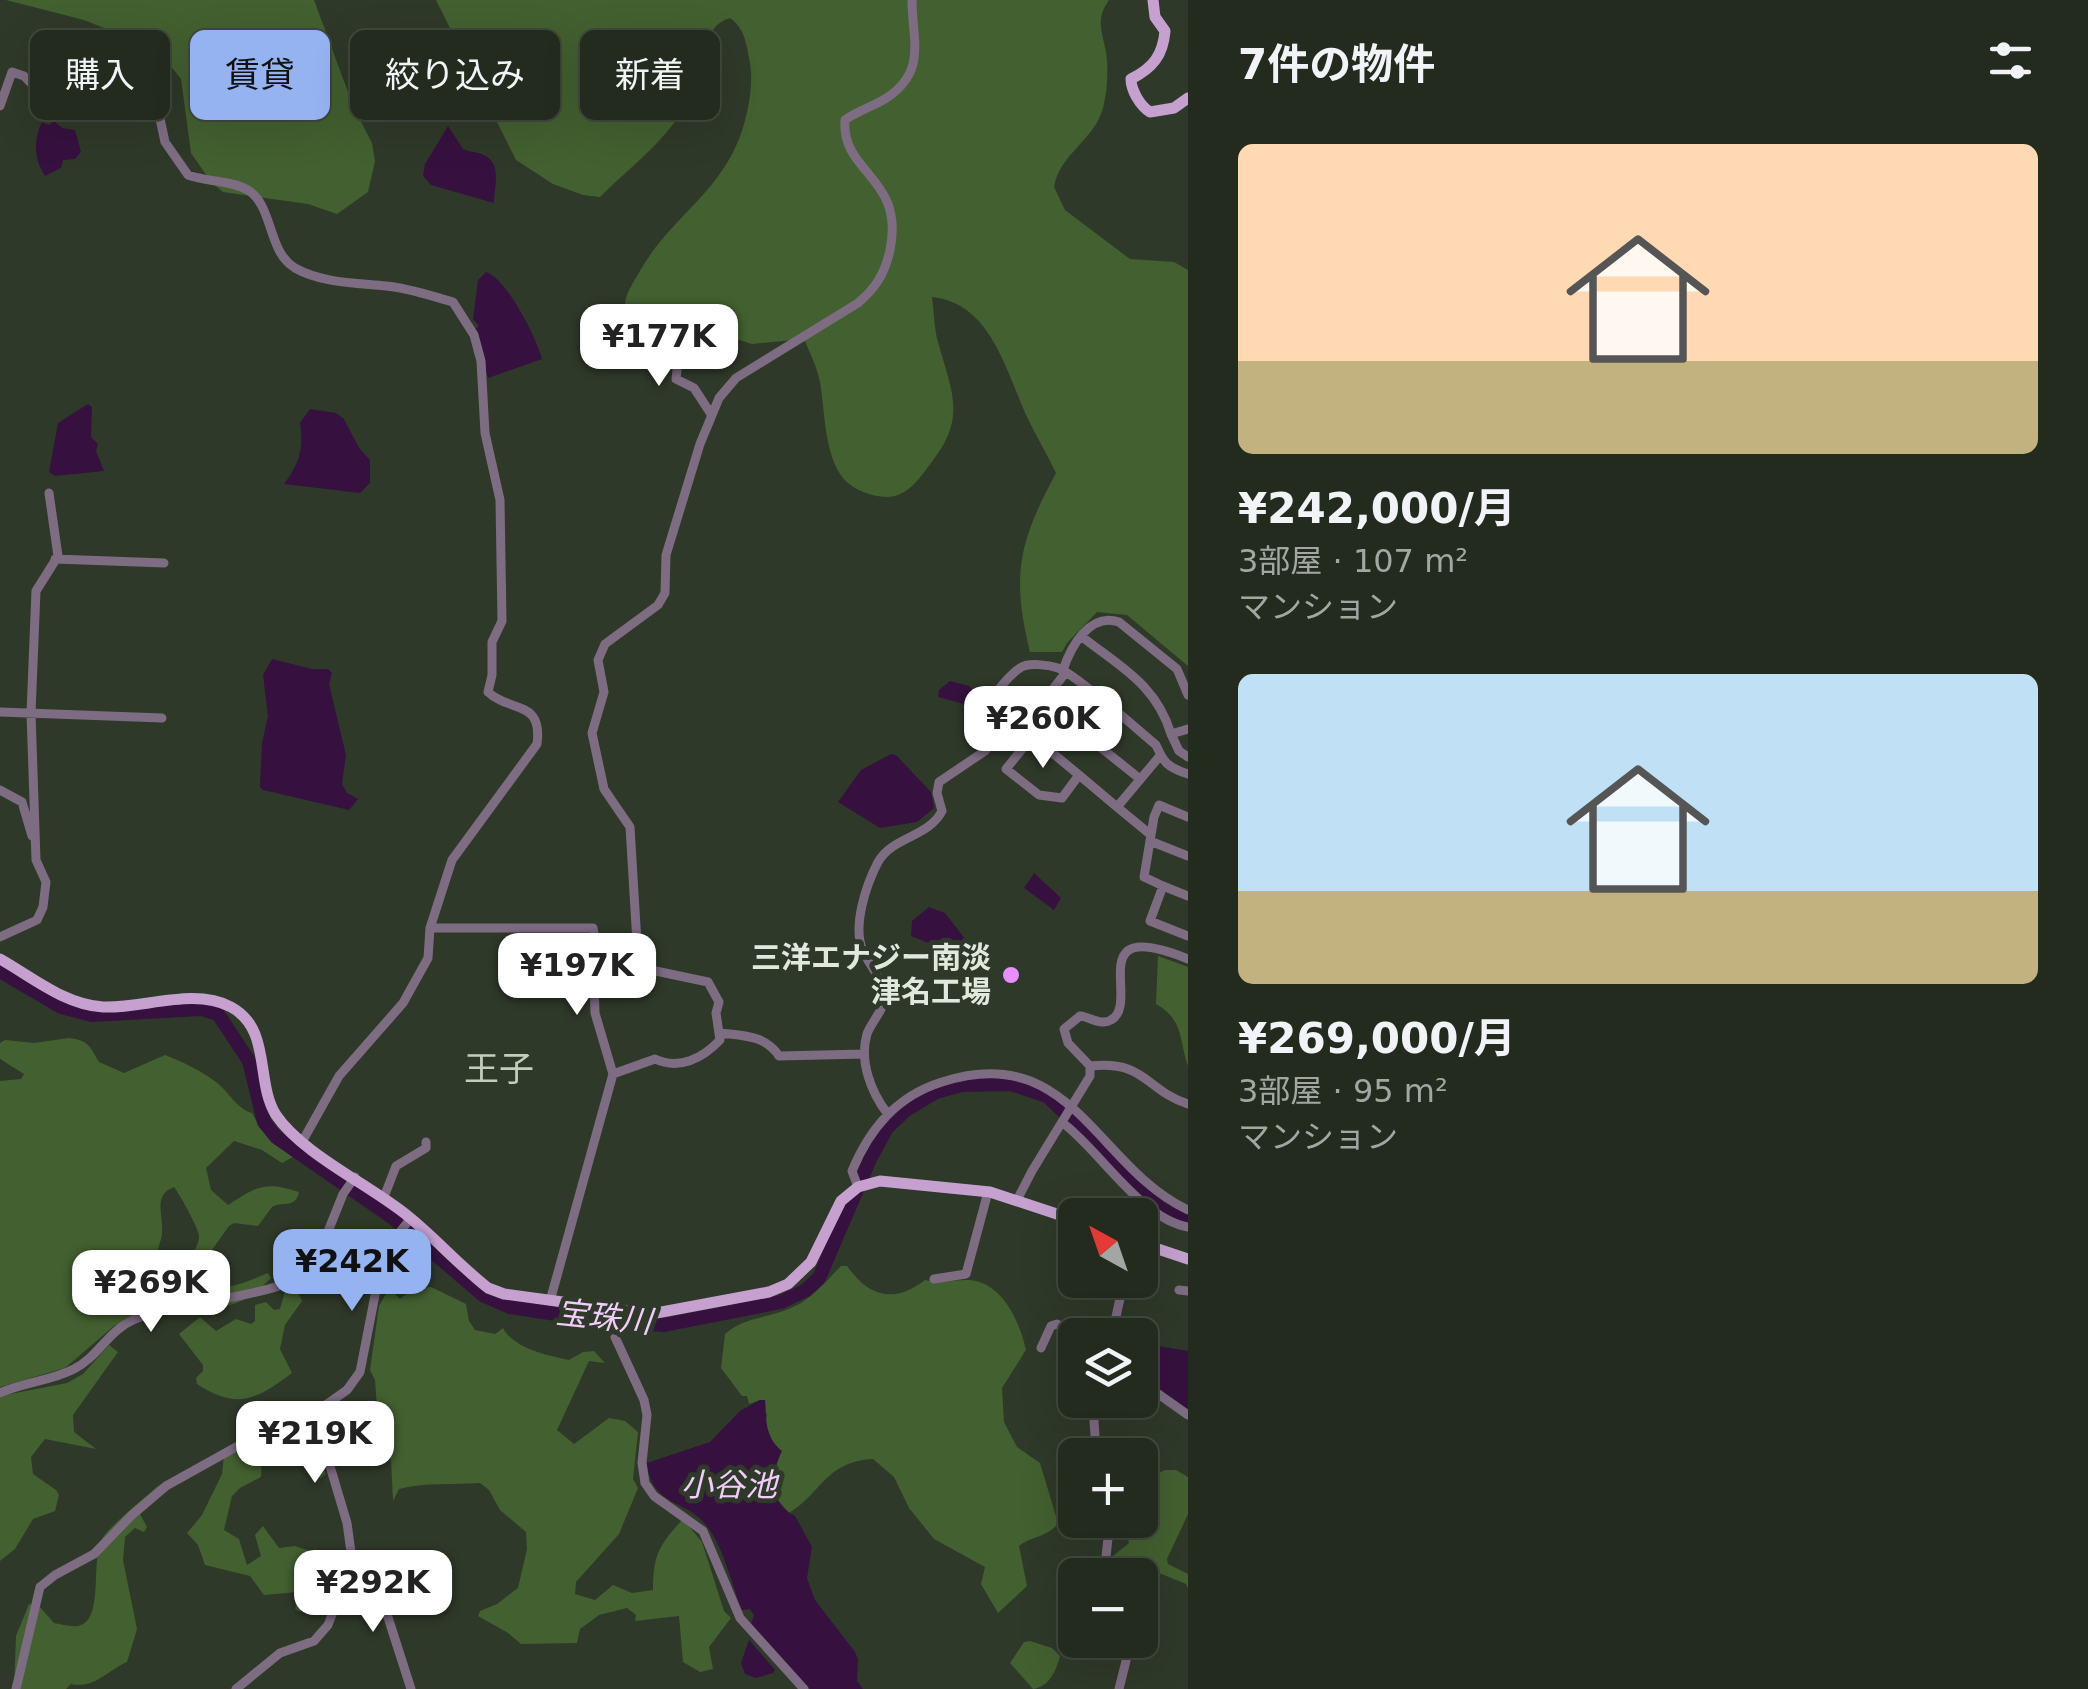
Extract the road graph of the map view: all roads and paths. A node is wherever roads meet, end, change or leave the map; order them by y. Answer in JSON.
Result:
{"nodes":[{"id":1,"x":912,"y":0,"type":"edge"},
{"id":2,"x":1154,"y":0,"type":"edge"},
{"id":3,"x":1188,"y":98,"type":"edge"},
{"id":4,"x":0,"y":106,"type":"edge"},
{"id":5,"x":646,"y":336,"type":"dead end"},
{"id":6,"x":711,"y":414,"type":"junction"},
{"id":7,"x":49,"y":494,"type":"dead end"},
{"id":8,"x":55,"y":559,"type":"junction"},
{"id":9,"x":164,"y":562,"type":"dead end"},
{"id":10,"x":1081,"y":636,"type":"junction"},
{"id":11,"x":1065,"y":671,"type":"junction"},
{"id":12,"x":1188,"y":694,"type":"edge"},
{"id":13,"x":1054,"y":710,"type":"junction"},
{"id":14,"x":0,"y":712,"type":"edge"},
{"id":15,"x":31,"y":714,"type":"junction"},
{"id":16,"x":162,"y":718,"type":"dead end"},
{"id":17,"x":1188,"y":729,"type":"edge"},
{"id":18,"x":1172,"y":734,"type":"junction"},
{"id":19,"x":1032,"y":736,"type":"junction"},
{"id":20,"x":1159,"y":757,"type":"junction"},
{"id":21,"x":1188,"y":757,"type":"edge"},
{"id":22,"x":1188,"y":774,"type":"edge"},
{"id":23,"x":1079,"y":775,"type":"junction"},
{"id":24,"x":1140,"y":779,"type":"junction"},
{"id":25,"x":0,"y":790,"type":"edge"},
{"id":26,"x":1117,"y":807,"type":"junction"},
{"id":27,"x":1188,"y":816,"type":"edge"},
{"id":28,"x":34,"y":838,"type":"junction"},
{"id":29,"x":1150,"y":838,"type":"junction"},
{"id":30,"x":1188,"y":856,"type":"edge"},
{"id":31,"x":1163,"y":886,"type":"junction"},
{"id":32,"x":1188,"y":896,"type":"edge"},
{"id":33,"x":430,"y":928,"type":"junction"},
{"id":34,"x":1188,"y":936,"type":"edge"},
{"id":35,"x":0,"y":937,"type":"edge"},
{"id":36,"x":1188,"y":958,"type":"edge"},
{"id":37,"x":0,"y":960,"type":"edge"},
{"id":38,"x":627,"y":960,"type":"junction"},
{"id":39,"x":600,"y":963,"type":"junction"},
{"id":40,"x":720,"y":1033,"type":"junction"},
{"id":41,"x":864,"y":1054,"type":"junction"},
{"id":42,"x":1090,"y":1066,"type":"junction"},
{"id":43,"x":613,"y":1074,"type":"junction"},
{"id":44,"x":1188,"y":1104,"type":"edge"},
{"id":45,"x":1074,"y":1108,"type":"junction"},
{"id":46,"x":887,"y":1114,"type":"junction"},
{"id":47,"x":1064,"y":1122,"type":"junction"},
{"id":48,"x":302,"y":1142,"type":"junction"},
{"id":49,"x":426,"y":1142,"type":"dead end"},
{"id":50,"x":1114,"y":1148,"type":"junction"},
{"id":51,"x":1108,"y":1166,"type":"junction"},
{"id":52,"x":352,"y":1181,"type":"junction"},
{"id":53,"x":857,"y":1186,"type":"junction"},
{"id":54,"x":988,"y":1192,"type":"junction"},
{"id":55,"x":384,"y":1198,"type":"junction"},
{"id":56,"x":1017,"y":1200,"type":"junction"},
{"id":57,"x":1188,"y":1210,"type":"edge"},
{"id":58,"x":1058,"y":1214,"type":"edge"},
{"id":59,"x":409,"y":1220,"type":"junction"},
{"id":60,"x":1188,"y":1227,"type":"edge"},
{"id":61,"x":1158,"y":1249,"type":"edge"},
{"id":62,"x":1188,"y":1259,"type":"edge"},
{"id":63,"x":934,"y":1279,"type":"dead end"},
{"id":64,"x":550,"y":1301,"type":"junction"},
{"id":65,"x":617,"y":1314,"type":"junction"},
{"id":66,"x":1058,"y":1324,"type":"edge"},
{"id":67,"x":1041,"y":1348,"type":"dead end"},
{"id":68,"x":0,"y":1393,"type":"edge"},
{"id":69,"x":1158,"y":1394,"type":"edge"},
{"id":70,"x":322,"y":1408,"type":"junction"},
{"id":71,"x":1188,"y":1415,"type":"edge"},
{"id":72,"x":348,"y":1570,"type":"junction"},
{"id":73,"x":1125,"y":1658,"type":"edge"},
{"id":74,"x":16,"y":1689,"type":"edge"},
{"id":75,"x":236,"y":1689,"type":"edge"},
{"id":76,"x":412,"y":1689,"type":"edge"},
{"id":77,"x":804,"y":1689,"type":"edge"},
{"id":78,"x":1118,"y":1689,"type":"edge"}],
"edges":[{"from":1,"to":6,"type":"street"},
{"from":2,"to":3,"type":"main road"},
{"from":4,"to":33,"type":"street"},
{"from":5,"to":6,"type":"street"},
{"from":6,"to":38,"type":"street"},
{"from":7,"to":8,"type":"street"},
{"from":8,"to":9,"type":"street"},
{"from":8,"to":15,"type":"street"},
{"from":10,"to":11,"type":"street"},
{"from":10,"to":12,"type":"street"},
{"from":10,"to":18,"type":"street"},
{"from":11,"to":13,"type":"street"},
{"from":11,"to":20,"type":"street"},
{"from":11,"to":41,"type":"street"},
{"from":13,"to":19,"type":"street"},
{"from":13,"to":24,"type":"street"},
{"from":14,"to":15,"type":"street"},
{"from":15,"to":16,"type":"street"},
{"from":15,"to":28,"type":"street"},
{"from":17,"to":18,"type":"street"},
{"from":18,"to":21,"type":"street"},
{"from":19,"to":23,"type":"street"},
{"from":19,"to":23,"type":"street"},
{"from":20,"to":22,"type":"street"},
{"from":20,"to":24,"type":"street"},
{"from":23,"to":26,"type":"street"},
{"from":24,"to":26,"type":"street"},
{"from":25,"to":28,"type":"street"},
{"from":26,"to":29,"type":"street"},
{"from":27,"to":29,"type":"street"},
{"from":28,"to":35,"type":"street"},
{"from":29,"to":30,"type":"street"},
{"from":29,"to":31,"type":"street"},
{"from":31,"to":32,"type":"street"},
{"from":31,"to":34,"type":"street"},
{"from":33,"to":39,"type":"street"},
{"from":33,"to":48,"type":"street"},
{"from":36,"to":42,"type":"street"},
{"from":37,"to":48,"type":"main road"},
{"from":38,"to":39,"type":"street"},
{"from":38,"to":40,"type":"street"},
{"from":39,"to":43,"type":"street"},
{"from":40,"to":41,"type":"street"},
{"from":40,"to":43,"type":"street"},
{"from":41,"to":46,"type":"street"},
{"from":42,"to":44,"type":"street"},
{"from":42,"to":45,"type":"street"},
{"from":43,"to":64,"type":"street"},
{"from":45,"to":46,"type":"street"},
{"from":45,"to":47,"type":"street"},
{"from":45,"to":50,"type":"street"},
{"from":46,"to":53,"type":"street"},
{"from":47,"to":51,"type":"street"},
{"from":47,"to":56,"type":"street"},
{"from":48,"to":52,"type":"main road"},
{"from":49,"to":55,"type":"street"},
{"from":50,"to":51,"type":"street"},
{"from":50,"to":57,"type":"street"},
{"from":51,"to":60,"type":"street"},
{"from":52,"to":55,"type":"main road"},
{"from":52,"to":68,"type":"street"},
{"from":53,"to":54,"type":"main road"},
{"from":53,"to":65,"type":"main road"},
{"from":54,"to":56,"type":"main road"},
{"from":54,"to":63,"type":"street"},
{"from":55,"to":59,"type":"main road"},
{"from":56,"to":58,"type":"main road"},
{"from":59,"to":64,"type":"main road"},
{"from":59,"to":70,"type":"street"},
{"from":61,"to":62,"type":"main road"},
{"from":64,"to":65,"type":"main road"},
{"from":65,"to":77,"type":"street"},
{"from":66,"to":67,"type":"street"},
{"from":69,"to":71,"type":"street"},
{"from":70,"to":72,"type":"street"},
{"from":70,"to":74,"type":"street"},
{"from":72,"to":75,"type":"street"},
{"from":72,"to":76,"type":"street"},
{"from":73,"to":78,"type":"street"}]}
